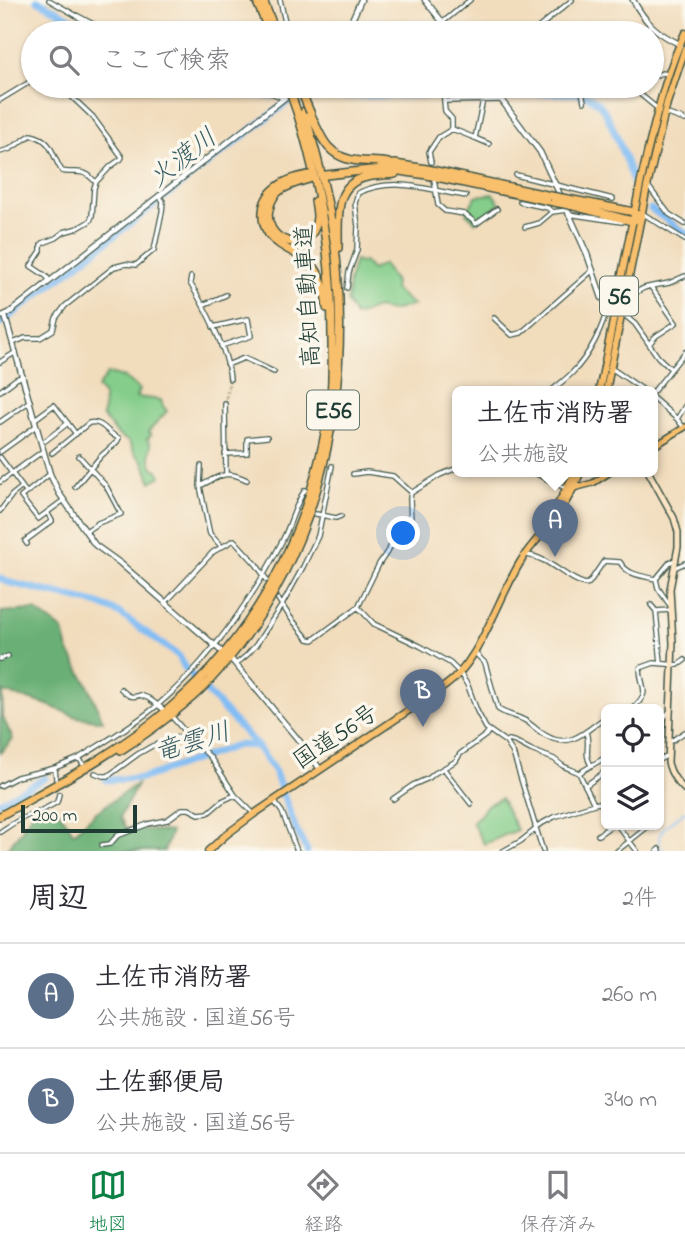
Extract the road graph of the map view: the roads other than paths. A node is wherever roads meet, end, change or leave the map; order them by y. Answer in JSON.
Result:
{"nodes":[{"id":1,"x":49,"y":0,"type":"edge"},
{"id":2,"x":256,"y":0,"type":"edge"},
{"id":3,"x":263,"y":0,"type":"edge"},
{"id":4,"x":280,"y":0,"type":"edge"},
{"id":5,"x":361,"y":0,"type":"edge"},
{"id":6,"x":425,"y":0,"type":"edge"},
{"id":7,"x":470,"y":0,"type":"edge"},
{"id":8,"x":572,"y":0,"type":"edge"},
{"id":9,"x":633,"y":0,"type":"edge"},
{"id":10,"x":77,"y":16,"type":"joint"},
{"id":11,"x":86,"y":21,"type":"edge"},
{"id":12,"x":265,"y":21,"type":"edge"},
{"id":13,"x":271,"y":21,"type":"edge"},
{"id":14,"x":285,"y":21,"type":"edge"},
{"id":15,"x":351,"y":21,"type":"edge"},
{"id":16,"x":442,"y":21,"type":"edge"},
{"id":17,"x":444,"y":21,"type":"edge"},
{"id":18,"x":545,"y":21,"type":"edge"},
{"id":19,"x":646,"y":21,"type":"edge"},
{"id":20,"x":685,"y":33,"type":"edge"},
{"id":21,"x":664,"y":35,"type":"edge"},
{"id":22,"x":683,"y":47,"type":"edge"},
{"id":23,"x":683,"y":62,"type":"edge"},
{"id":24,"x":664,"y":73,"type":"edge"},
{"id":25,"x":668,"y":74,"type":"junction"},
{"id":26,"x":21,"y":87,"type":"edge"},
{"id":27,"x":664,"y":95,"type":"edge"},
{"id":28,"x":73,"y":98,"type":"edge"},
{"id":29,"x":283,"y":98,"type":"edge"},
{"id":30,"x":295,"y":98,"type":"edge"},
{"id":31,"x":301,"y":98,"type":"edge"},
{"id":32,"x":583,"y":98,"type":"edge"},
{"id":33,"x":645,"y":98,"type":"edge"},
{"id":34,"x":663,"y":98,"type":"edge"},
{"id":35,"x":501,"y":99,"type":"joint"},
{"id":36,"x":0,"y":100,"type":"edge"},
{"id":37,"x":444,"y":100,"type":"joint"},
{"id":38,"x":483,"y":100,"type":"junction"},
{"id":39,"x":584,"y":102,"type":"dead end"},
{"id":40,"x":661,"y":111,"type":"junction"},
{"id":41,"x":304,"y":112,"type":"junction"},
{"id":42,"x":685,"y":120,"type":"edge"},
{"id":43,"x":452,"y":130,"type":"junction"},
{"id":44,"x":475,"y":138,"type":"junction"},
{"id":45,"x":489,"y":144,"type":"dead end"},
{"id":46,"x":0,"y":152,"type":"edge"},
{"id":47,"x":431,"y":162,"type":"dead end"},
{"id":48,"x":395,"y":164,"type":"junction"},
{"id":49,"x":406,"y":173,"type":"junction"},
{"id":50,"x":310,"y":174,"type":"junction"},
{"id":51,"x":516,"y":175,"type":"dead end"},
{"id":52,"x":434,"y":179,"type":"dead end"},
{"id":53,"x":96,"y":182,"type":"junction"},
{"id":54,"x":556,"y":184,"type":"junction"},
{"id":55,"x":645,"y":184,"type":"junction"},
{"id":56,"x":436,"y":191,"type":"junction"},
{"id":57,"x":466,"y":196,"type":"dead end"},
{"id":58,"x":161,"y":198,"type":"junction"},
{"id":59,"x":552,"y":199,"type":"junction"},
{"id":60,"x":613,"y":200,"type":"dead end"},
{"id":61,"x":520,"y":202,"type":"dead end"},
{"id":62,"x":571,"y":208,"type":"junction"},
{"id":63,"x":497,"y":209,"type":"dead end"},
{"id":64,"x":552,"y":212,"type":"junction"},
{"id":65,"x":640,"y":212,"type":"junction"},
{"id":66,"x":632,"y":221,"type":"junction"},
{"id":67,"x":622,"y":222,"type":"dead end"},
{"id":68,"x":685,"y":225,"type":"edge"},
{"id":69,"x":525,"y":227,"type":"dead end"},
{"id":70,"x":685,"y":240,"type":"edge"},
{"id":71,"x":337,"y":266,"type":"junction"},
{"id":72,"x":593,"y":270,"type":"junction"},
{"id":73,"x":685,"y":276,"type":"edge"},
{"id":74,"x":191,"y":277,"type":"dead end"},
{"id":75,"x":50,"y":281,"type":"junction"},
{"id":76,"x":651,"y":287,"type":"junction"},
{"id":77,"x":348,"y":288,"type":"dead end"},
{"id":78,"x":226,"y":295,"type":"dead end"},
{"id":79,"x":608,"y":304,"type":"junction"},
{"id":80,"x":203,"y":305,"type":"junction"},
{"id":81,"x":619,"y":311,"type":"junction"},
{"id":82,"x":629,"y":317,"type":"junction"},
{"id":83,"x":4,"y":318,"type":"edge"},
{"id":84,"x":494,"y":318,"type":"dead end"},
{"id":85,"x":213,"y":327,"type":"junction"},
{"id":86,"x":13,"y":343,"type":"junction"},
{"id":87,"x":649,"y":344,"type":"junction"},
{"id":88,"x":221,"y":346,"type":"junction"},
{"id":89,"x":16,"y":352,"type":"junction"},
{"id":90,"x":685,"y":352,"type":"edge"},
{"id":91,"x":0,"y":362,"type":"edge"},
{"id":92,"x":227,"y":365,"type":"junction"},
{"id":93,"x":611,"y":368,"type":"junction"},
{"id":94,"x":671,"y":369,"type":"junction"},
{"id":95,"x":274,"y":372,"type":"dead end"},
{"id":96,"x":23,"y":376,"type":"junction"},
{"id":97,"x":230,"y":379,"type":"tunnel mouth"},
{"id":98,"x":556,"y":386,"type":"edge"},
{"id":99,"x":600,"y":386,"type":"edge"},
{"id":100,"x":607,"y":386,"type":"edge"},
{"id":101,"x":638,"y":386,"type":"edge"},
{"id":102,"x":658,"y":386,"type":"edge"},
{"id":103,"x":0,"y":390,"type":"edge"},
{"id":104,"x":331,"y":393,"type":"junction"},
{"id":105,"x":30,"y":401,"type":"junction"},
{"id":106,"x":658,"y":402,"type":"edge"},
{"id":107,"x":225,"y":404,"type":"tunnel mouth"},
{"id":108,"x":685,"y":406,"type":"edge"},
{"id":109,"x":34,"y":419,"type":"junction"},
{"id":110,"x":677,"y":419,"type":"junction"},
{"id":111,"x":0,"y":422,"type":"edge"},
{"id":112,"x":68,"y":423,"type":"junction"},
{"id":113,"x":36,"y":426,"type":"junction"},
{"id":114,"x":685,"y":428,"type":"edge"},
{"id":115,"x":76,"y":434,"type":"junction"},
{"id":116,"x":267,"y":437,"type":"dead end"},
{"id":117,"x":45,"y":440,"type":"dead end"},
{"id":118,"x":658,"y":444,"type":"edge"},
{"id":119,"x":43,"y":451,"type":"junction"},
{"id":120,"x":0,"y":452,"type":"edge"},
{"id":121,"x":52,"y":453,"type":"dead end"},
{"id":122,"x":225,"y":454,"type":"junction"},
{"id":123,"x":79,"y":456,"type":"dead end"},
{"id":124,"x":0,"y":457,"type":"edge"},
{"id":125,"x":332,"y":466,"type":"dead end"},
{"id":126,"x":201,"y":467,"type":"dead end"},
{"id":127,"x":90,"y":469,"type":"junction"},
{"id":128,"x":452,"y":470,"type":"edge"},
{"id":129,"x":11,"y":473,"type":"junction"},
{"id":130,"x":50,"y":474,"type":"junction"},
{"id":131,"x":226,"y":474,"type":"junction"},
{"id":132,"x":353,"y":474,"type":"dead end"},
{"id":133,"x":544,"y":477,"type":"edge"},
{"id":134,"x":574,"y":477,"type":"edge"},
{"id":135,"x":577,"y":477,"type":"edge"},
{"id":136,"x":598,"y":477,"type":"edge"},
{"id":137,"x":651,"y":477,"type":"edge"},
{"id":138,"x":247,"y":480,"type":"dead end"},
{"id":139,"x":0,"y":482,"type":"edge"},
{"id":140,"x":200,"y":486,"type":"junction"},
{"id":141,"x":22,"y":487,"type":"junction"},
{"id":142,"x":75,"y":487,"type":"dead end"},
{"id":143,"x":570,"y":489,"type":"junction"},
{"id":144,"x":305,"y":490,"type":"dead end"},
{"id":145,"x":26,"y":492,"type":"junction"},
{"id":146,"x":411,"y":493,"type":"junction"},
{"id":147,"x":64,"y":500,"type":"junction"},
{"id":148,"x":0,"y":511,"type":"edge"},
{"id":149,"x":47,"y":512,"type":"junction"},
{"id":150,"x":319,"y":515,"type":"junction"},
{"id":151,"x":341,"y":516,"type":"dead end"},
{"id":152,"x":85,"y":533,"type":"junction"},
{"id":153,"x":27,"y":544,"type":"dead end"},
{"id":154,"x":221,"y":546,"type":"junction"},
{"id":155,"x":525,"y":555,"type":"junction"},
{"id":156,"x":676,"y":560,"type":"junction"},
{"id":157,"x":685,"y":564,"type":"edge"},
{"id":158,"x":674,"y":568,"type":"junction"},
{"id":159,"x":263,"y":574,"type":"junction"},
{"id":160,"x":656,"y":579,"type":"junction"},
{"id":161,"x":267,"y":580,"type":"dead end"},
{"id":162,"x":278,"y":599,"type":"dead end"},
{"id":163,"x":166,"y":602,"type":"junction"},
{"id":164,"x":282,"y":605,"type":"junction"},
{"id":165,"x":651,"y":605,"type":"dead end"},
{"id":166,"x":358,"y":607,"type":"junction"},
{"id":167,"x":670,"y":607,"type":"junction"},
{"id":168,"x":656,"y":611,"type":"junction"},
{"id":169,"x":218,"y":648,"type":"junction"},
{"id":170,"x":474,"y":652,"type":"junction"},
{"id":171,"x":8,"y":656,"type":"dead end"},
{"id":172,"x":0,"y":659,"type":"edge"},
{"id":173,"x":685,"y":660,"type":"edge"},
{"id":174,"x":234,"y":662,"type":"joint"},
{"id":175,"x":661,"y":663,"type":"junction"},
{"id":176,"x":673,"y":665,"type":"junction"},
{"id":177,"x":460,"y":673,"type":"junction"},
{"id":178,"x":207,"y":678,"type":"junction"},
{"id":179,"x":121,"y":689,"type":"dead end"},
{"id":180,"x":638,"y":704,"type":"edge"},
{"id":181,"x":157,"y":705,"type":"junction"},
{"id":182,"x":163,"y":709,"type":"dead end"},
{"id":183,"x":670,"y":712,"type":"junction"},
{"id":184,"x":173,"y":718,"type":"dead end"},
{"id":185,"x":664,"y":718,"type":"edge"},
{"id":186,"x":601,"y":721,"type":"edge"},
{"id":187,"x":489,"y":730,"type":"junction"},
{"id":188,"x":586,"y":732,"type":"junction"},
{"id":189,"x":683,"y":733,"type":"edge"},
{"id":190,"x":187,"y":734,"type":"junction"},
{"id":191,"x":685,"y":741,"type":"edge"},
{"id":192,"x":506,"y":742,"type":"junction"},
{"id":193,"x":669,"y":742,"type":"junction"},
{"id":194,"x":668,"y":755,"type":"junction"},
{"id":195,"x":664,"y":757,"type":"edge"},
{"id":196,"x":79,"y":758,"type":"junction"},
{"id":197,"x":601,"y":760,"type":"edge"},
{"id":198,"x":83,"y":764,"type":"dead end"},
{"id":199,"x":591,"y":765,"type":"junction"},
{"id":200,"x":55,"y":768,"type":"junction"},
{"id":201,"x":320,"y":769,"type":"junction"},
{"id":202,"x":444,"y":769,"type":"junction"},
{"id":203,"x":95,"y":773,"type":"dead end"},
{"id":204,"x":579,"y":773,"type":"junction"},
{"id":205,"x":601,"y":775,"type":"edge"},
{"id":206,"x":56,"y":779,"type":"dead end"},
{"id":207,"x":0,"y":786,"type":"edge"},
{"id":208,"x":585,"y":786,"type":"junction"},
{"id":209,"x":685,"y":790,"type":"edge"},
{"id":210,"x":59,"y":794,"type":"dead end"},
{"id":211,"x":234,"y":795,"type":"junction"},
{"id":212,"x":276,"y":799,"type":"junction"},
{"id":213,"x":393,"y":799,"type":"dead end"},
{"id":214,"x":601,"y":803,"type":"edge"},
{"id":215,"x":471,"y":804,"type":"dead end"},
{"id":216,"x":594,"y":804,"type":"junction"},
{"id":217,"x":254,"y":814,"type":"junction"},
{"id":218,"x":0,"y":816,"type":"edge"},
{"id":219,"x":536,"y":828,"type":"junction"},
{"id":220,"x":606,"y":830,"type":"edge"},
{"id":221,"x":619,"y":830,"type":"edge"},
{"id":222,"x":643,"y":830,"type":"edge"},
{"id":223,"x":0,"y":832,"type":"edge"},
{"id":224,"x":598,"y":835,"type":"dead end"},
{"id":225,"x":629,"y":841,"type":"junction"},
{"id":226,"x":102,"y":845,"type":"dead end"},
{"id":227,"x":208,"y":851,"type":"edge"},
{"id":228,"x":297,"y":851,"type":"edge"},
{"id":229,"x":503,"y":851,"type":"edge"},
{"id":230,"x":543,"y":851,"type":"edge"},
{"id":231,"x":617,"y":851,"type":"edge"},
{"id":232,"x":637,"y":851,"type":"edge"}],
"edges":[{"from":1,"to":10,"type":"street"},
{"from":2,"to":12,"type":"highway"},
{"from":3,"to":13,"type":"highway"},
{"from":4,"to":14,"type":"street"},
{"from":5,"to":15,"type":"street"},
{"from":6,"to":16,"type":"street"},
{"from":7,"to":17,"type":"street"},
{"from":8,"to":18,"type":"street"},
{"from":9,"to":19,"type":"street"},
{"from":10,"to":11,"type":"street"},
{"from":20,"to":22,"type":"highway","number":"56"},
{"from":21,"to":22,"type":"street"},
{"from":22,"to":23,"type":"highway","number":"56"},
{"from":22,"to":25,"type":"highway","number":"56"},
{"from":23,"to":40,"type":"highway","number":"56"},
{"from":24,"to":25,"type":"street"},
{"from":25,"to":27,"type":"highway","number":"56"},
{"from":26,"to":36,"type":"street"},
{"from":28,"to":53,"type":"street"},
{"from":29,"to":58,"type":"street"},
{"from":30,"to":41,"type":"highway","name":"高知自動車道","number":"E56","bridge":true},
{"from":31,"to":41,"type":"highway","bridge":true},
{"from":32,"to":39,"type":"street"},
{"from":33,"to":40,"type":"street"},
{"from":34,"to":40,"type":"highway","number":"56"},
{"from":35,"to":38,"type":"street"},
{"from":35,"to":54,"type":"street"},
{"from":37,"to":38,"type":"street"},
{"from":37,"to":43,"type":"street"},
{"from":38,"to":44,"type":"street"},
{"from":40,"to":42,"type":"street"},
{"from":40,"to":55,"type":"highway","number":"56"},
{"from":41,"to":48,"type":"highway"},
{"from":41,"to":50,"type":"highway","name":"高知自動車道","number":"E56"},
{"from":41,"to":71,"type":"highway","name":"高知自動車道","number":"E56"},
{"from":43,"to":44,"type":"street"},
{"from":43,"to":47,"type":"street"},
{"from":44,"to":45,"type":"street"},
{"from":46,"to":53,"type":"street"},
{"from":48,"to":49,"type":"highway"},
{"from":48,"to":59,"type":"highway"},
{"from":49,"to":59,"type":"highway"},
{"from":49,"to":71,"type":"highway"},
{"from":50,"to":50,"type":"highway"},
{"from":50,"to":104,"type":"highway","name":"高知自動車道","number":"E56"},
{"from":50,"to":104,"type":"highway"},
{"from":51,"to":54,"type":"street"},
{"from":52,"to":56,"type":"street"},
{"from":53,"to":75,"type":"street"},
{"from":54,"to":60,"type":"street"},
{"from":54,"to":62,"type":"street"},
{"from":55,"to":65,"type":"highway","number":"56"},
{"from":55,"to":65,"type":"highway","number":"56"},
{"from":55,"to":68,"type":"street"},
{"from":56,"to":57,"type":"street"},
{"from":56,"to":63,"type":"street"},
{"from":56,"to":77,"type":"street"},
{"from":58,"to":75,"type":"street"},
{"from":58,"to":86,"type":"street"},
{"from":59,"to":62,"type":"highway","bridge":true},
{"from":61,"to":64,"type":"street"},
{"from":62,"to":64,"type":"street"},
{"from":62,"to":65,"type":"highway"},
{"from":62,"to":66,"type":"highway"},
{"from":62,"to":67,"type":"street"},
{"from":62,"to":72,"type":"street"},
{"from":64,"to":69,"type":"street"},
{"from":65,"to":66,"type":"highway"},
{"from":65,"to":70,"type":"street"},
{"from":65,"to":81,"type":"highway","number":"56"},
{"from":66,"to":81,"type":"highway","number":"56"},
{"from":71,"to":178,"type":"highway","name":"高知自動車道","number":"E56"},
{"from":72,"to":79,"type":"street"},
{"from":72,"to":84,"type":"street"},
{"from":73,"to":76,"type":"street"},
{"from":74,"to":80,"type":"street"},
{"from":75,"to":83,"type":"street"},
{"from":76,"to":82,"type":"street"},
{"from":76,"to":87,"type":"street"},
{"from":78,"to":80,"type":"street"},
{"from":79,"to":81,"type":"street"},
{"from":79,"to":98,"type":"street"},
{"from":80,"to":85,"type":"street"},
{"from":81,"to":82,"type":"street"},
{"from":81,"to":93,"type":"highway","number":"56"},
{"from":81,"to":99,"type":"highway","number":"56"},
{"from":82,"to":87,"type":"street"},
{"from":83,"to":86,"type":"street"},
{"from":85,"to":88,"type":"street"},
{"from":85,"to":88,"type":"street"},
{"from":86,"to":89,"type":"street"},
{"from":87,"to":94,"type":"street"},
{"from":88,"to":92,"type":"street"},
{"from":89,"to":91,"type":"street"},
{"from":89,"to":96,"type":"street"},
{"from":90,"to":94,"type":"street"},
{"from":92,"to":95,"type":"street"},
{"from":92,"to":97,"type":"street"},
{"from":93,"to":100,"type":"highway","number":"56"},
{"from":93,"to":101,"type":"street"},
{"from":94,"to":102,"type":"street"},
{"from":96,"to":103,"type":"street"},
{"from":96,"to":105,"type":"street"},
{"from":104,"to":178,"type":"highway","name":"高知自動車道","number":"E56"},
{"from":105,"to":109,"type":"street"},
{"from":105,"to":111,"type":"street"},
{"from":106,"to":110,"type":"street"},
{"from":107,"to":122,"type":"street"},
{"from":108,"to":110,"type":"street"},
{"from":109,"to":112,"type":"street"},
{"from":109,"to":113,"type":"street"},
{"from":110,"to":114,"type":"street"},
{"from":112,"to":115,"type":"street"},
{"from":112,"to":117,"type":"street"},
{"from":113,"to":119,"type":"street"},
{"from":113,"to":120,"type":"street"},
{"from":114,"to":118,"type":"main road"},
{"from":115,"to":121,"type":"street"},
{"from":115,"to":127,"type":"street"},
{"from":116,"to":122,"type":"street"},
{"from":119,"to":129,"type":"street"},
{"from":119,"to":130,"type":"street"},
{"from":122,"to":131,"type":"street"},
{"from":123,"to":127,"type":"street"},
{"from":124,"to":129,"type":"street"},
{"from":125,"to":150,"type":"street"},
{"from":126,"to":140,"type":"street"},
{"from":127,"to":142,"type":"street"},
{"from":127,"to":152,"type":"street"},
{"from":128,"to":146,"type":"street"},
{"from":129,"to":139,"type":"street"},
{"from":129,"to":141,"type":"street"},
{"from":130,"to":145,"type":"street"},
{"from":130,"to":147,"type":"street"},
{"from":131,"to":138,"type":"street"},
{"from":131,"to":140,"type":"street"},
{"from":132,"to":146,"type":"street"},
{"from":133,"to":143,"type":"street"},
{"from":134,"to":143,"type":"highway"},
{"from":135,"to":143,"type":"highway"},
{"from":136,"to":143,"type":"main road"},
{"from":137,"to":156,"type":"main road"},
{"from":140,"to":154,"type":"street"},
{"from":141,"to":145,"type":"street"},
{"from":141,"to":148,"type":"street"},
{"from":143,"to":155,"type":"highway","name":"国道56号"},
{"from":144,"to":159,"type":"street"},
{"from":145,"to":149,"type":"street"},
{"from":146,"to":166,"type":"street"},
{"from":147,"to":149,"type":"street"},
{"from":147,"to":152,"type":"street"},
{"from":149,"to":153,"type":"street"},
{"from":150,"to":151,"type":"street"},
{"from":150,"to":164,"type":"street"},
{"from":152,"to":163,"type":"street"},
{"from":154,"to":159,"type":"street"},
{"from":154,"to":163,"type":"street"},
{"from":155,"to":160,"type":"street"},
{"from":155,"to":170,"type":"highway","name":"国道56号"},
{"from":156,"to":158,"type":"main road"},
{"from":156,"to":160,"type":"street"},
{"from":157,"to":158,"type":"street"},
{"from":158,"to":167,"type":"main road"},
{"from":159,"to":161,"type":"street"},
{"from":159,"to":169,"type":"street"},
{"from":160,"to":167,"type":"street"},
{"from":162,"to":164,"type":"street"},
{"from":163,"to":169,"type":"street"},
{"from":164,"to":166,"type":"street"},
{"from":164,"to":174,"type":"street"},
{"from":165,"to":168,"type":"street"},
{"from":166,"to":177,"type":"street"},
{"from":167,"to":168,"type":"street"},
{"from":167,"to":176,"type":"main road"},
{"from":168,"to":175,"type":"street"},
{"from":169,"to":181,"type":"street"},
{"from":170,"to":177,"type":"highway","name":"国道56号"},
{"from":170,"to":188,"type":"street"},
{"from":171,"to":172,"type":"street"},
{"from":173,"to":176,"type":"street"},
{"from":174,"to":201,"type":"street"},
{"from":175,"to":176,"type":"street"},
{"from":175,"to":180,"type":"street"},
{"from":176,"to":183,"type":"main road"},
{"from":177,"to":187,"type":"street"},
{"from":177,"to":201,"type":"highway","name":"国道56号"},
{"from":178,"to":218,"type":"highway","name":"高知自動車道","number":"E56"},
{"from":179,"to":181,"type":"street"},
{"from":181,"to":182,"type":"street"},
{"from":181,"to":196,"type":"street"},
{"from":183,"to":185,"type":"street"},
{"from":183,"to":193,"type":"main road"},
{"from":184,"to":190,"type":"street"},
{"from":186,"to":188,"type":"street"},
{"from":187,"to":192,"type":"street"},
{"from":187,"to":202,"type":"street"},
{"from":188,"to":199,"type":"street"},
{"from":189,"to":191,"type":"street"},
{"from":189,"to":193,"type":"street"},
{"from":190,"to":203,"type":"street"},
{"from":190,"to":211,"type":"street"},
{"from":192,"to":204,"type":"street"},
{"from":192,"to":219,"type":"street"},
{"from":193,"to":194,"type":"main road"},
{"from":194,"to":195,"type":"street"},
{"from":194,"to":209,"type":"main road"},
{"from":196,"to":198,"type":"street"},
{"from":196,"to":200,"type":"street"},
{"from":197,"to":199,"type":"street"},
{"from":199,"to":204,"type":"street"},
{"from":200,"to":206,"type":"street"},
{"from":200,"to":207,"type":"street"},
{"from":201,"to":212,"type":"highway","name":"国道56号"},
{"from":202,"to":213,"type":"street"},
{"from":202,"to":215,"type":"street"},
{"from":204,"to":208,"type":"street"},
{"from":205,"to":208,"type":"street"},
{"from":208,"to":216,"type":"street"},
{"from":210,"to":223,"type":"street"},
{"from":211,"to":217,"type":"street"},
{"from":211,"to":226,"type":"street"},
{"from":212,"to":217,"type":"highway","name":"国道56号"},
{"from":212,"to":228,"type":"street"},
{"from":214,"to":216,"type":"street"},
{"from":216,"to":219,"type":"street"},
{"from":217,"to":227,"type":"highway","name":"国道56号"},
{"from":219,"to":229,"type":"street"},
{"from":219,"to":230,"type":"street"},
{"from":220,"to":224,"type":"street"},
{"from":221,"to":225,"type":"street"},
{"from":222,"to":225,"type":"street"},
{"from":225,"to":231,"type":"street"},
{"from":225,"to":232,"type":"street"}]}
